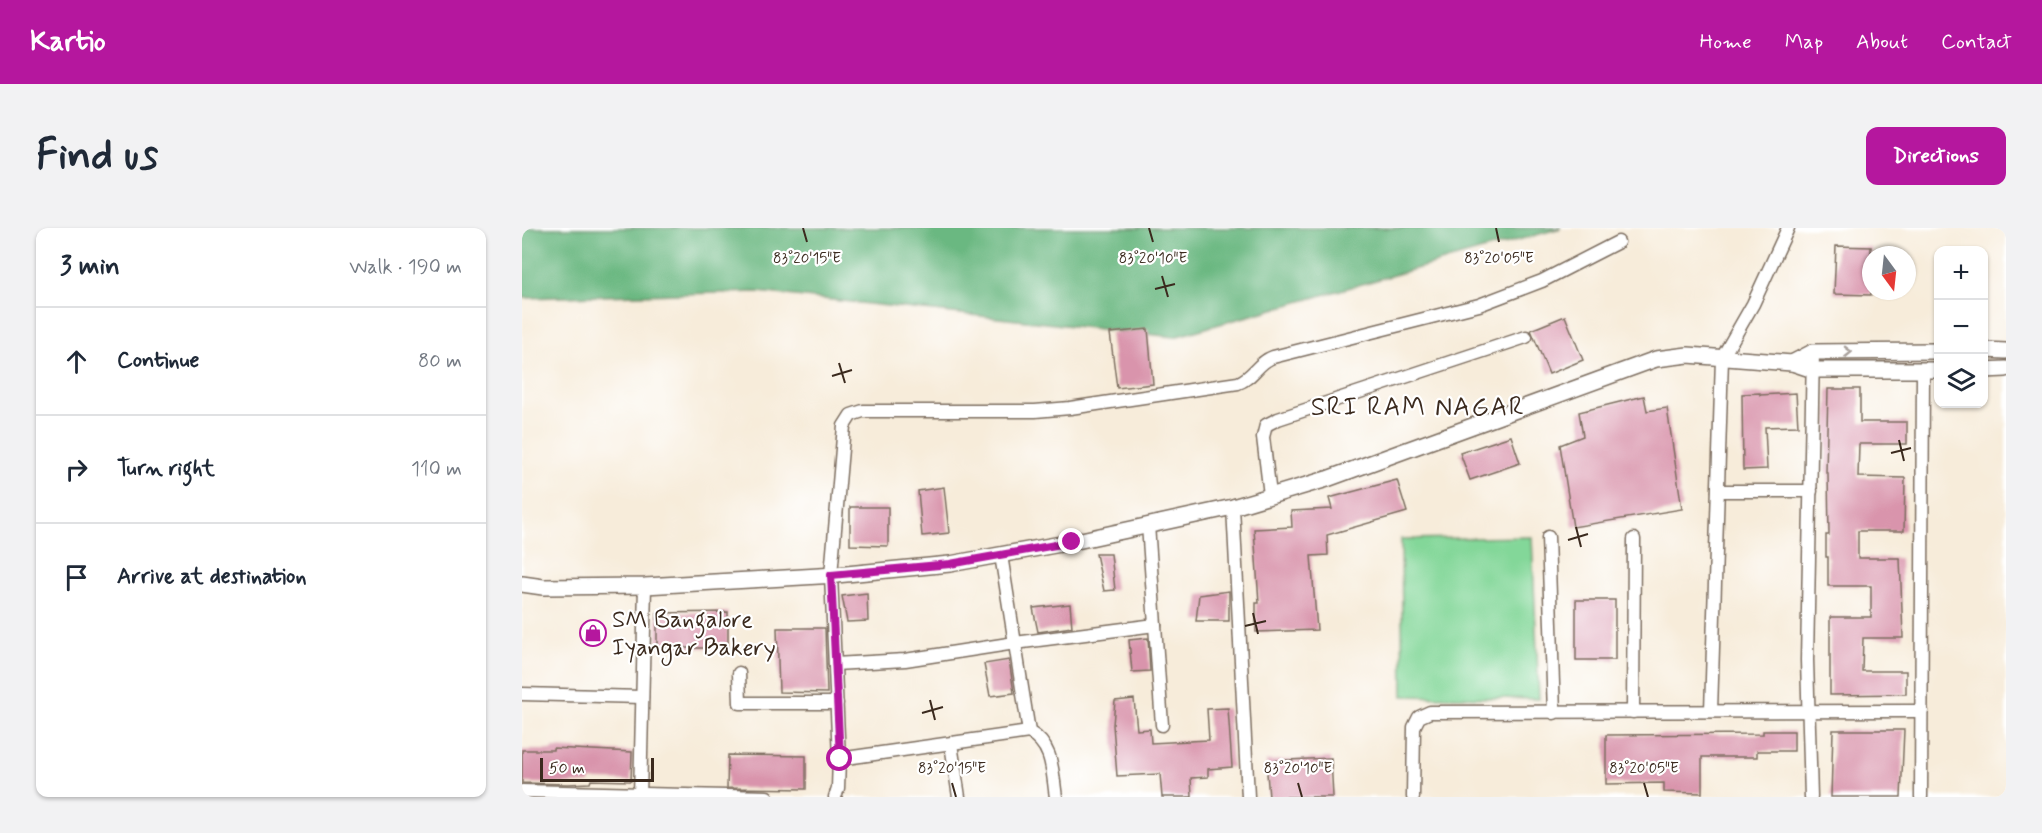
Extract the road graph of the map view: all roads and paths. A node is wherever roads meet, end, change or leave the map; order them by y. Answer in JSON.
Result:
{"nodes":[{"id":1,"x":1788,"y":228,"type":"edge"},
{"id":2,"x":1618,"y":242,"type":"dead end"},
{"id":3,"x":1526,"y":337,"type":"dead end"},
{"id":4,"x":1988,"y":350,"type":"edge"},
{"id":5,"x":1934,"y":351,"type":"edge"},
{"id":6,"x":2006,"y":351,"type":"edge"},
{"id":7,"x":1813,"y":352,"type":"junction"},
{"id":8,"x":1722,"y":358,"type":"junction"},
{"id":9,"x":1792,"y":363,"type":"junction"},
{"id":10,"x":2006,"y":369,"type":"edge"},
{"id":11,"x":1813,"y":370,"type":"junction"},
{"id":12,"x":1931,"y":370,"type":"edge"},
{"id":13,"x":1988,"y":370,"type":"edge"},
{"id":14,"x":1718,"y":491,"type":"junction"},
{"id":15,"x":1811,"y":491,"type":"junction"},
{"id":16,"x":1270,"y":495,"type":"junction"},
{"id":17,"x":1233,"y":507,"type":"junction"},
{"id":18,"x":1148,"y":525,"type":"junction"},
{"id":19,"x":1548,"y":537,"type":"dead end"},
{"id":20,"x":1634,"y":539,"type":"dead end"},
{"id":21,"x":1001,"y":555,"type":"junction"},
{"id":22,"x":831,"y":575,"type":"junction"},
{"id":23,"x":522,"y":584,"type":"edge"},
{"id":24,"x":645,"y":586,"type":"junction"},
{"id":25,"x":1155,"y":625,"type":"junction"},
{"id":26,"x":1015,"y":643,"type":"junction"},
{"id":27,"x":835,"y":664,"type":"junction"},
{"id":28,"x":739,"y":673,"type":"dead end"},
{"id":29,"x":522,"y":694,"type":"edge"},
{"id":30,"x":642,"y":697,"type":"junction"},
{"id":31,"x":837,"y":704,"type":"junction"},
{"id":32,"x":1809,"y":710,"type":"junction"},
{"id":33,"x":1711,"y":711,"type":"junction"},
{"id":34,"x":1922,"y":711,"type":"junction"},
{"id":35,"x":1633,"y":712,"type":"junction"},
{"id":36,"x":1554,"y":713,"type":"junction"},
{"id":37,"x":1162,"y":725,"type":"dead end"},
{"id":38,"x":1029,"y":732,"type":"junction"},
{"id":39,"x":951,"y":744,"type":"junction"},
{"id":40,"x":840,"y":759,"type":"junction"},
{"id":41,"x":522,"y":791,"type":"edge"},
{"id":42,"x":536,"y":794,"type":"edge"},
{"id":43,"x":839,"y":794,"type":"edge"},
{"id":44,"x":640,"y":795,"type":"edge"},
{"id":45,"x":767,"y":797,"type":"edge"},
{"id":46,"x":958,"y":797,"type":"edge"},
{"id":47,"x":1056,"y":797,"type":"edge"},
{"id":48,"x":1248,"y":797,"type":"edge"},
{"id":49,"x":1413,"y":797,"type":"edge"},
{"id":50,"x":1811,"y":797,"type":"edge"},
{"id":51,"x":1921,"y":797,"type":"edge"}],
"edges":[{"from":1,"to":8,"type":"street"},
{"from":2,"to":22,"type":"street"},
{"from":3,"to":16,"type":"street"},
{"from":4,"to":6,"type":"street"},
{"from":7,"to":5,"type":"street","one_way":true},
{"from":7,"to":9,"type":"street"},
{"from":7,"to":11,"type":"street"},
{"from":8,"to":9,"type":"street"},
{"from":8,"to":14,"type":"street"},
{"from":8,"to":16,"type":"street"},
{"from":9,"to":11,"type":"street"},
{"from":10,"to":13,"type":"street"},
{"from":11,"to":12,"type":"street"},
{"from":11,"to":15,"type":"street"},
{"from":12,"to":34,"type":"street"},
{"from":14,"to":15,"type":"street"},
{"from":14,"to":33,"type":"street"},
{"from":15,"to":32,"type":"street"},
{"from":16,"to":17,"type":"street"},
{"from":17,"to":18,"type":"street"},
{"from":17,"to":48,"type":"street"},
{"from":18,"to":21,"type":"street"},
{"from":18,"to":25,"type":"street"},
{"from":19,"to":36,"type":"street"},
{"from":20,"to":35,"type":"street"},
{"from":21,"to":22,"type":"street"},
{"from":21,"to":26,"type":"street"},
{"from":22,"to":24,"type":"street"},
{"from":22,"to":27,"type":"street"},
{"from":23,"to":24,"type":"street"},
{"from":24,"to":30,"type":"street"},
{"from":25,"to":26,"type":"street"},
{"from":25,"to":37,"type":"street"},
{"from":26,"to":27,"type":"street"},
{"from":26,"to":38,"type":"street"},
{"from":27,"to":31,"type":"street"},
{"from":28,"to":31,"type":"street"},
{"from":29,"to":30,"type":"street"},
{"from":30,"to":44,"type":"street"},
{"from":31,"to":40,"type":"street"},
{"from":32,"to":33,"type":"street"},
{"from":32,"to":34,"type":"street"},
{"from":32,"to":50,"type":"street"},
{"from":33,"to":35,"type":"street"},
{"from":34,"to":51,"type":"street"},
{"from":35,"to":36,"type":"street"},
{"from":36,"to":49,"type":"street"},
{"from":38,"to":39,"type":"street"},
{"from":38,"to":47,"type":"street"},
{"from":39,"to":40,"type":"street"},
{"from":39,"to":46,"type":"street"},
{"from":40,"to":43,"type":"street"},
{"from":41,"to":42,"type":"street"},
{"from":42,"to":44,"type":"street"},
{"from":44,"to":45,"type":"street"}]}
